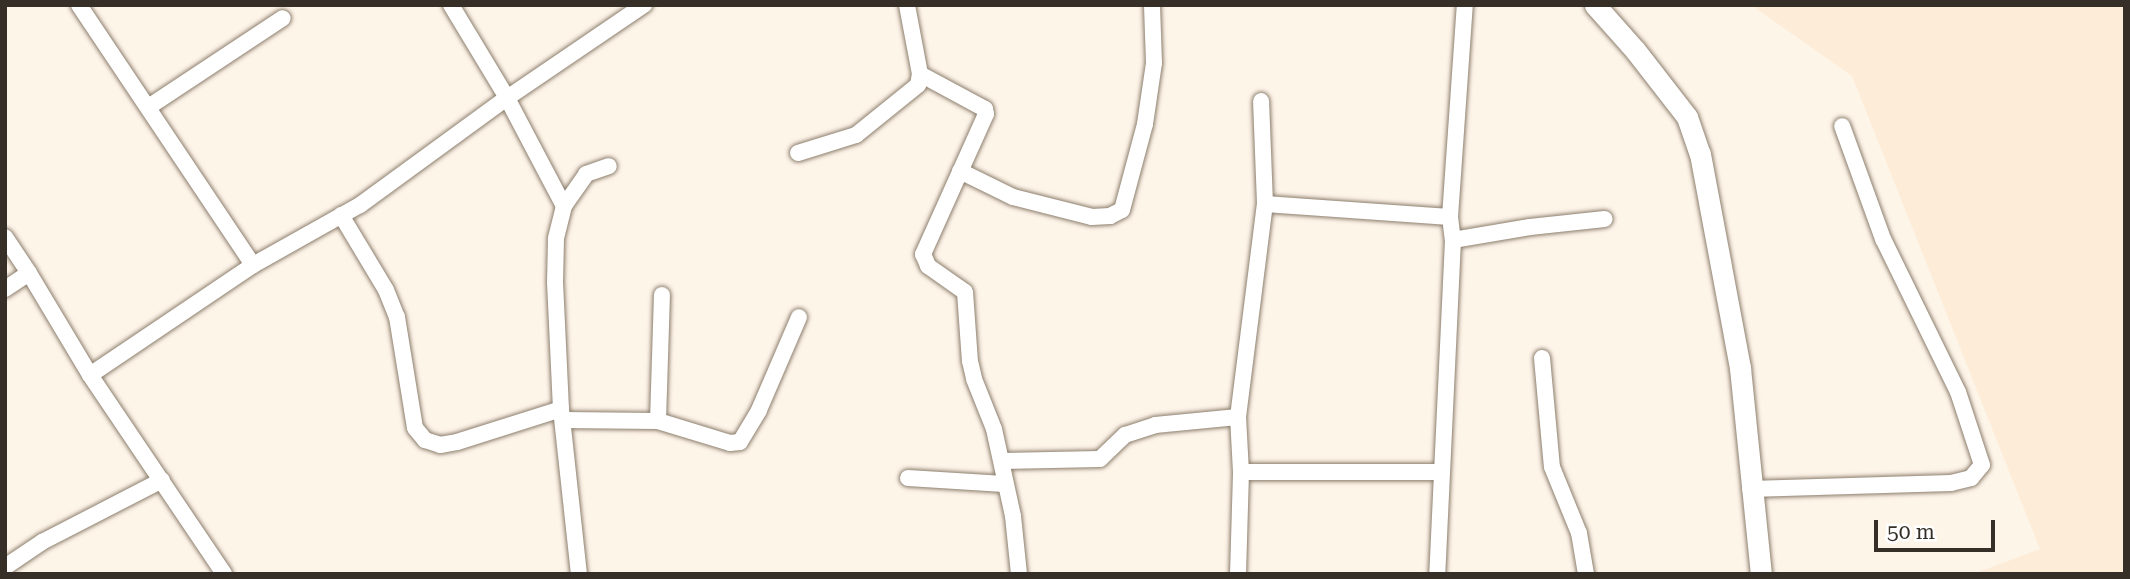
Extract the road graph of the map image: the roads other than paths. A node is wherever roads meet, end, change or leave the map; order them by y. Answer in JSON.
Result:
{"nodes":[{"id":1,"x":79,"y":5,"type":"edge"},
{"id":2,"x":450,"y":5,"type":"edge"},
{"id":3,"x":644,"y":5,"type":"edge"},
{"id":4,"x":907,"y":5,"type":"edge"},
{"id":5,"x":1152,"y":5,"type":"edge"},
{"id":6,"x":1465,"y":5,"type":"edge"},
{"id":7,"x":1595,"y":5,"type":"edge"},
{"id":8,"x":283,"y":18,"type":"dead end"},
{"id":9,"x":920,"y":74,"type":"junction"},
{"id":10,"x":507,"y":98,"type":"junction"},
{"id":11,"x":1261,"y":100,"type":"dead end"},
{"id":12,"x":150,"y":106,"type":"junction"},
{"id":13,"x":1842,"y":126,"type":"dead end"},
{"id":14,"x":797,"y":153,"type":"dead end"},
{"id":15,"x":609,"y":166,"type":"dead end"},
{"id":16,"x":960,"y":171,"type":"junction"},
{"id":17,"x":1265,"y":204,"type":"junction"},
{"id":18,"x":564,"y":206,"type":"junction"},
{"id":19,"x":341,"y":215,"type":"junction"},
{"id":20,"x":1450,"y":217,"type":"junction"},
{"id":21,"x":1605,"y":219,"type":"dead end"},
{"id":22,"x":5,"y":237,"type":"edge"},
{"id":23,"x":1453,"y":240,"type":"junction"},
{"id":24,"x":253,"y":265,"type":"junction"},
{"id":25,"x":29,"y":272,"type":"junction"},
{"id":26,"x":5,"y":289,"type":"edge"},
{"id":27,"x":662,"y":295,"type":"dead end"},
{"id":28,"x":799,"y":317,"type":"dead end"},
{"id":29,"x":1542,"y":358,"type":"dead end"},
{"id":30,"x":90,"y":375,"type":"junction"},
{"id":31,"x":562,"y":414,"type":"junction"},
{"id":32,"x":1238,"y":417,"type":"junction"},
{"id":33,"x":658,"y":421,"type":"junction"},
{"id":34,"x":1002,"y":461,"type":"junction"},
{"id":35,"x":1241,"y":472,"type":"junction"},
{"id":36,"x":1440,"y":472,"type":"junction"},
{"id":37,"x":908,"y":478,"type":"dead end"},
{"id":38,"x":162,"y":480,"type":"junction"},
{"id":39,"x":1004,"y":484,"type":"junction"},
{"id":40,"x":1751,"y":489,"type":"junction"},
{"id":41,"x":5,"y":567,"type":"edge"},
{"id":42,"x":224,"y":574,"type":"edge"},
{"id":43,"x":579,"y":574,"type":"edge"},
{"id":44,"x":1020,"y":574,"type":"edge"},
{"id":45,"x":1238,"y":574,"type":"edge"},
{"id":46,"x":1437,"y":574,"type":"edge"},
{"id":47,"x":1586,"y":574,"type":"edge"},
{"id":48,"x":1761,"y":574,"type":"edge"}],
"edges":[{"from":1,"to":12,"type":"street"},
{"from":2,"to":10,"type":"street"},
{"from":3,"to":10,"type":"street"},
{"from":4,"to":9,"type":"street"},
{"from":5,"to":16,"type":"street"},
{"from":6,"to":20,"type":"street"},
{"from":7,"to":40,"type":"street"},
{"from":8,"to":12,"type":"street"},
{"from":9,"to":14,"type":"street"},
{"from":9,"to":16,"type":"street"},
{"from":10,"to":18,"type":"street"},
{"from":10,"to":19,"type":"street"},
{"from":11,"to":17,"type":"street"},
{"from":12,"to":24,"type":"street"},
{"from":13,"to":40,"type":"street"},
{"from":15,"to":18,"type":"street"},
{"from":16,"to":34,"type":"street"},
{"from":17,"to":20,"type":"street"},
{"from":17,"to":32,"type":"street"},
{"from":18,"to":31,"type":"street"},
{"from":19,"to":24,"type":"street"},
{"from":19,"to":31,"type":"street"},
{"from":20,"to":23,"type":"street"},
{"from":21,"to":23,"type":"street"},
{"from":22,"to":25,"type":"street"},
{"from":23,"to":36,"type":"street"},
{"from":24,"to":30,"type":"street"},
{"from":25,"to":26,"type":"street"},
{"from":25,"to":30,"type":"street"},
{"from":27,"to":33,"type":"street"},
{"from":28,"to":33,"type":"street"},
{"from":29,"to":47,"type":"street"},
{"from":30,"to":38,"type":"street"},
{"from":31,"to":33,"type":"street"},
{"from":31,"to":43,"type":"street"},
{"from":32,"to":34,"type":"street"},
{"from":32,"to":35,"type":"street"},
{"from":34,"to":39,"type":"street"},
{"from":35,"to":36,"type":"street"},
{"from":35,"to":45,"type":"street"},
{"from":36,"to":46,"type":"street"},
{"from":37,"to":39,"type":"street"},
{"from":38,"to":41,"type":"street"},
{"from":38,"to":42,"type":"street"},
{"from":39,"to":44,"type":"street"},
{"from":40,"to":48,"type":"street"}]}
